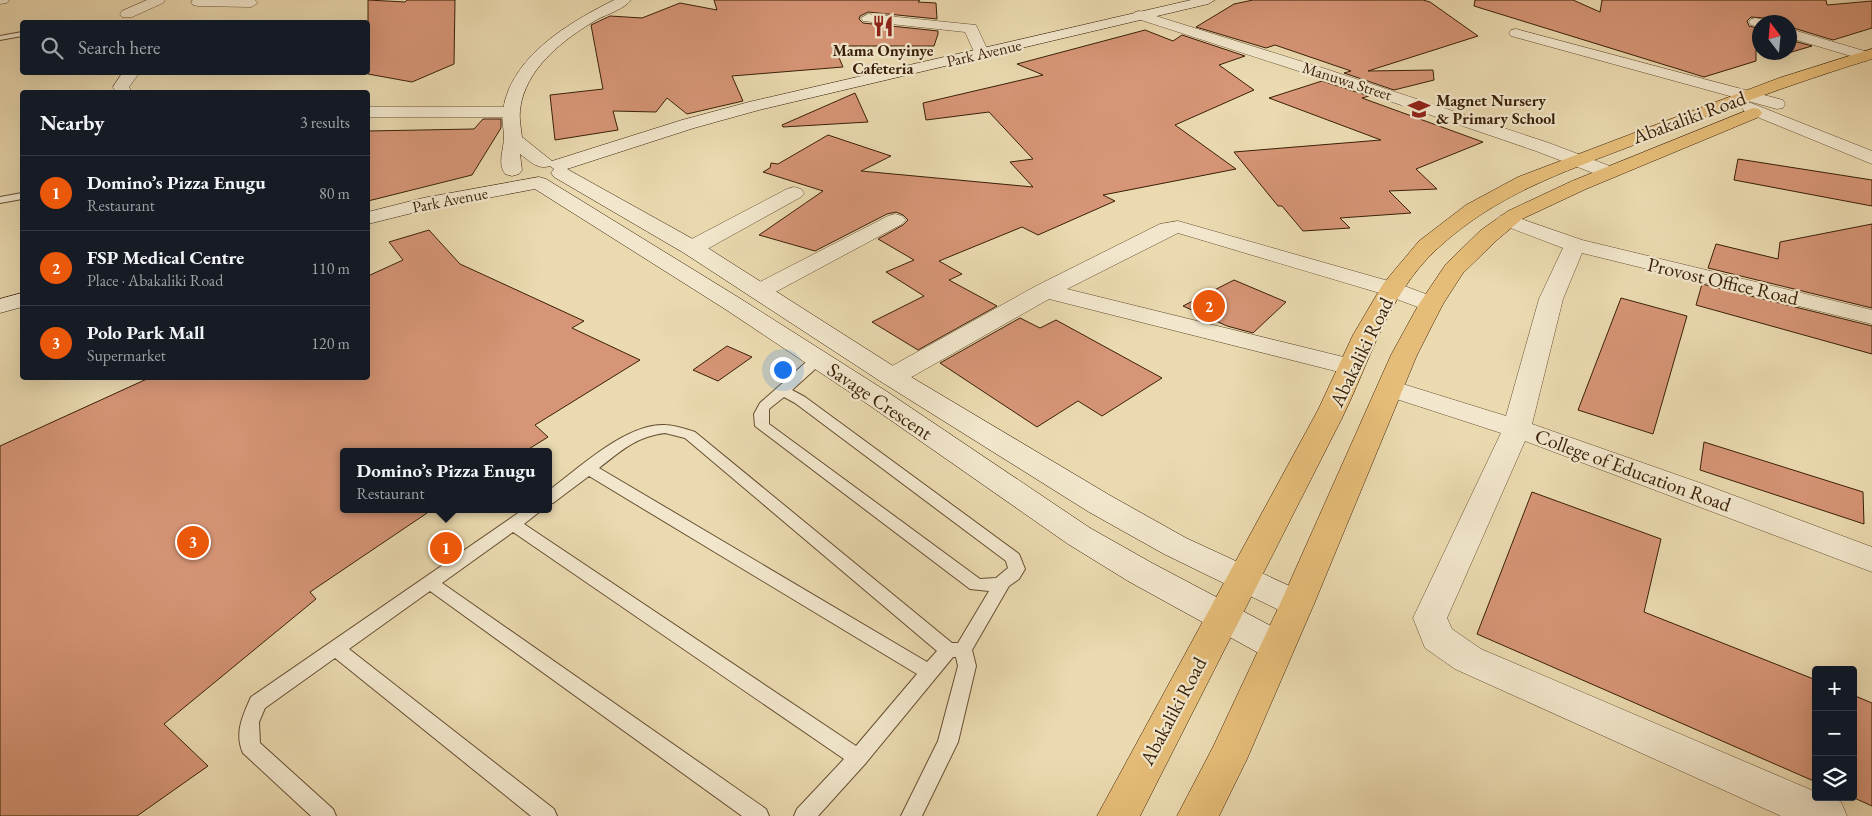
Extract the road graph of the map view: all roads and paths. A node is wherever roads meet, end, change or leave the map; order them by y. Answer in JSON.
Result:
{"nodes":[{"id":1,"x":158,"y":0,"type":"edge"},
{"id":2,"x":624,"y":0,"type":"edge"},
{"id":3,"x":1208,"y":0,"type":"edge"},
{"id":4,"x":198,"y":2,"type":"dead end"},
{"id":5,"x":254,"y":2,"type":"edge"},
{"id":6,"x":128,"y":14,"type":"dead end"},
{"id":7,"x":229,"y":15,"type":"dead end"},
{"id":8,"x":1140,"y":15,"type":"junction"},
{"id":9,"x":868,"y":18,"type":"dead end"},
{"id":10,"x":1516,"y":33,"type":"dead end"},
{"id":11,"x":20,"y":34,"type":"edge"},
{"id":12,"x":1797,"y":36,"type":"edge"},
{"id":13,"x":0,"y":38,"type":"edge"},
{"id":14,"x":981,"y":53,"type":"junction"},
{"id":15,"x":1864,"y":64,"type":"edge"},
{"id":16,"x":129,"y":75,"type":"edge"},
{"id":17,"x":123,"y":90,"type":"edge"},
{"id":18,"x":1754,"y":103,"type":"junction"},
{"id":19,"x":370,"y":112,"type":"edge"},
{"id":20,"x":511,"y":112,"type":"junction"},
{"id":21,"x":513,"y":139,"type":"junction"},
{"id":22,"x":1872,"y":158,"type":"edge"},
{"id":23,"x":1578,"y":160,"type":"junction"},
{"id":24,"x":510,"y":171,"type":"junction"},
{"id":25,"x":1608,"y":172,"type":"junction"},
{"id":26,"x":547,"y":173,"type":"junction"},
{"id":27,"x":794,"y":193,"type":"dead end"},
{"id":28,"x":20,"y":196,"type":"edge"},
{"id":29,"x":0,"y":200,"type":"edge"},
{"id":30,"x":423,"y":204,"type":"junction"},
{"id":31,"x":625,"y":210,"type":"junction"},
{"id":32,"x":370,"y":217,"type":"edge"},
{"id":33,"x":597,"y":220,"type":"junction"},
{"id":34,"x":895,"y":220,"type":"dead end"},
{"id":35,"x":1507,"y":220,"type":"junction"},
{"id":36,"x":1575,"y":244,"type":"junction"},
{"id":37,"x":692,"y":248,"type":"junction"},
{"id":38,"x":1391,"y":289,"type":"junction"},
{"id":39,"x":760,"y":290,"type":"junction"},
{"id":40,"x":1044,"y":291,"type":"junction"},
{"id":41,"x":20,"y":301,"type":"edge"},
{"id":42,"x":1431,"y":304,"type":"junction"},
{"id":43,"x":0,"y":306,"type":"edge"},
{"id":44,"x":1872,"y":317,"type":"edge"},
{"id":45,"x":818,"y":359,"type":"junction"},
{"id":46,"x":1351,"y":367,"type":"junction"},
{"id":47,"x":892,"y":377,"type":"junction"},
{"id":48,"x":1390,"y":388,"type":"junction"},
{"id":49,"x":783,"y":391,"type":"junction"},
{"id":50,"x":1517,"y":428,"type":"junction"},
{"id":51,"x":589,"y":470,"type":"junction"},
{"id":52,"x":552,"y":496,"type":"edge"},
{"id":53,"x":530,"y":513,"type":"edge"},
{"id":54,"x":514,"y":525,"type":"junction"},
{"id":55,"x":1872,"y":560,"type":"edge"},
{"id":56,"x":1244,"y":578,"type":"junction"},
{"id":57,"x":429,"y":582,"type":"junction"},
{"id":58,"x":1002,"y":584,"type":"junction"},
{"id":59,"x":1297,"y":604,"type":"junction"},
{"id":60,"x":1223,"y":616,"type":"junction"},
{"id":61,"x":1277,"y":646,"type":"junction"},
{"id":62,"x":335,"y":648,"type":"junction"},
{"id":63,"x":956,"y":650,"type":"junction"},
{"id":64,"x":930,"y":673,"type":"junction"},
{"id":65,"x":858,"y":758,"type":"junction"},
{"id":66,"x":326,"y":816,"type":"edge"},
{"id":67,"x":547,"y":816,"type":"edge"},
{"id":68,"x":759,"y":816,"type":"edge"},
{"id":69,"x":804,"y":816,"type":"edge"},
{"id":70,"x":911,"y":816,"type":"edge"},
{"id":71,"x":1118,"y":816,"type":"edge"},
{"id":72,"x":1198,"y":816,"type":"edge"},
{"id":73,"x":1826,"y":816,"type":"edge"}],
"edges":[{"from":1,"to":6,"type":"street"},
{"from":2,"to":20,"type":"street"},
{"from":3,"to":8,"type":"street","name":"Park Avenue"},
{"from":4,"to":5,"type":"street"},
{"from":5,"to":7,"type":"street"},
{"from":8,"to":14,"type":"street","name":"Park Avenue"},
{"from":8,"to":23,"type":"street","name":"Manuwa Street"},
{"from":9,"to":14,"type":"street"},
{"from":10,"to":18,"type":"street"},
{"from":11,"to":13,"type":"lane"},
{"from":12,"to":15,"type":"street"},
{"from":14,"to":26,"type":"street","name":"Park Avenue"},
{"from":15,"to":18,"type":"main road","name":"Abakaliki Road"},
{"from":15,"to":18,"type":"main road","name":"Abakaliki Road"},
{"from":16,"to":17,"type":"street"},
{"from":18,"to":22,"type":"street"},
{"from":18,"to":23,"type":"main road","name":"Abakaliki Road"},
{"from":18,"to":25,"type":"main road","name":"Abakaliki Road"},
{"from":19,"to":20,"type":"street"},
{"from":20,"to":21,"type":"street"},
{"from":21,"to":24,"type":"street"},
{"from":21,"to":26,"type":"street"},
{"from":23,"to":25,"type":"street","name":"Manuwa Street"},
{"from":23,"to":38,"type":"main road","name":"Abakaliki Road"},
{"from":24,"to":26,"type":"street"},
{"from":24,"to":30,"type":"street"},
{"from":25,"to":35,"type":"main road","name":"Abakaliki Road"},
{"from":26,"to":30,"type":"street","name":"Park Avenue"},
{"from":26,"to":31,"type":"street","name":"Savage Crescent"},
{"from":26,"to":33,"type":"street","name":"Savage Crescent"},
{"from":27,"to":37,"type":"street"},
{"from":28,"to":29,"type":"lane"},
{"from":30,"to":32,"type":"street","name":"Park Avenue"},
{"from":31,"to":33,"type":"street"},
{"from":31,"to":37,"type":"street","name":"Savage Crescent"},
{"from":33,"to":45,"type":"street","name":"Savage Crescent"},
{"from":34,"to":39,"type":"street"},
{"from":35,"to":36,"type":"street","name":"Provost Office Road"},
{"from":35,"to":42,"type":"main road","name":"Abakaliki Road"},
{"from":36,"to":44,"type":"street","name":"Provost Office Road"},
{"from":36,"to":50,"type":"street","name":"College of Education Road"},
{"from":37,"to":39,"type":"street","name":"Savage Crescent"},
{"from":38,"to":40,"type":"street"},
{"from":38,"to":42,"type":"street"},
{"from":38,"to":46,"type":"main road","name":"Abakaliki Road"},
{"from":39,"to":47,"type":"street","name":"Savage Crescent"},
{"from":40,"to":46,"type":"street"},
{"from":40,"to":47,"type":"street"},
{"from":41,"to":43,"type":"street"},
{"from":42,"to":48,"type":"main road","name":"Abakaliki Road"},
{"from":45,"to":49,"type":"lane"},
{"from":45,"to":60,"type":"street","name":"Savage Crescent"},
{"from":46,"to":56,"type":"main road","name":"Abakaliki Road"},
{"from":47,"to":56,"type":"street","name":"Savage Crescent"},
{"from":48,"to":50,"type":"street"},
{"from":48,"to":59,"type":"main road","name":"Abakaliki Road"},
{"from":49,"to":58,"type":"lane"},
{"from":49,"to":58,"type":"lane"},
{"from":50,"to":55,"type":"street","name":"College of Education Road"},
{"from":50,"to":73,"type":"street"},
{"from":51,"to":52,"type":"lane"},
{"from":51,"to":63,"type":"lane"},
{"from":51,"to":64,"type":"lane"},
{"from":53,"to":54,"type":"lane"},
{"from":54,"to":57,"type":"lane"},
{"from":54,"to":65,"type":"lane"},
{"from":56,"to":59,"type":"street","name":"Savage Crescent"},
{"from":56,"to":60,"type":"main road","name":"Abakaliki Road"},
{"from":57,"to":62,"type":"lane"},
{"from":57,"to":68,"type":"lane"},
{"from":58,"to":63,"type":"lane"},
{"from":59,"to":61,"type":"main road","name":"Abakaliki Road"},
{"from":60,"to":61,"type":"street","name":"Savage Crescent"},
{"from":60,"to":71,"type":"main road","name":"Abakaliki Road"},
{"from":61,"to":72,"type":"main road","name":"Abakaliki Road"},
{"from":62,"to":66,"type":"lane"},
{"from":62,"to":67,"type":"lane"},
{"from":63,"to":64,"type":"lane"},
{"from":63,"to":70,"type":"lane"},
{"from":64,"to":65,"type":"lane"},
{"from":65,"to":69,"type":"lane"}]}
